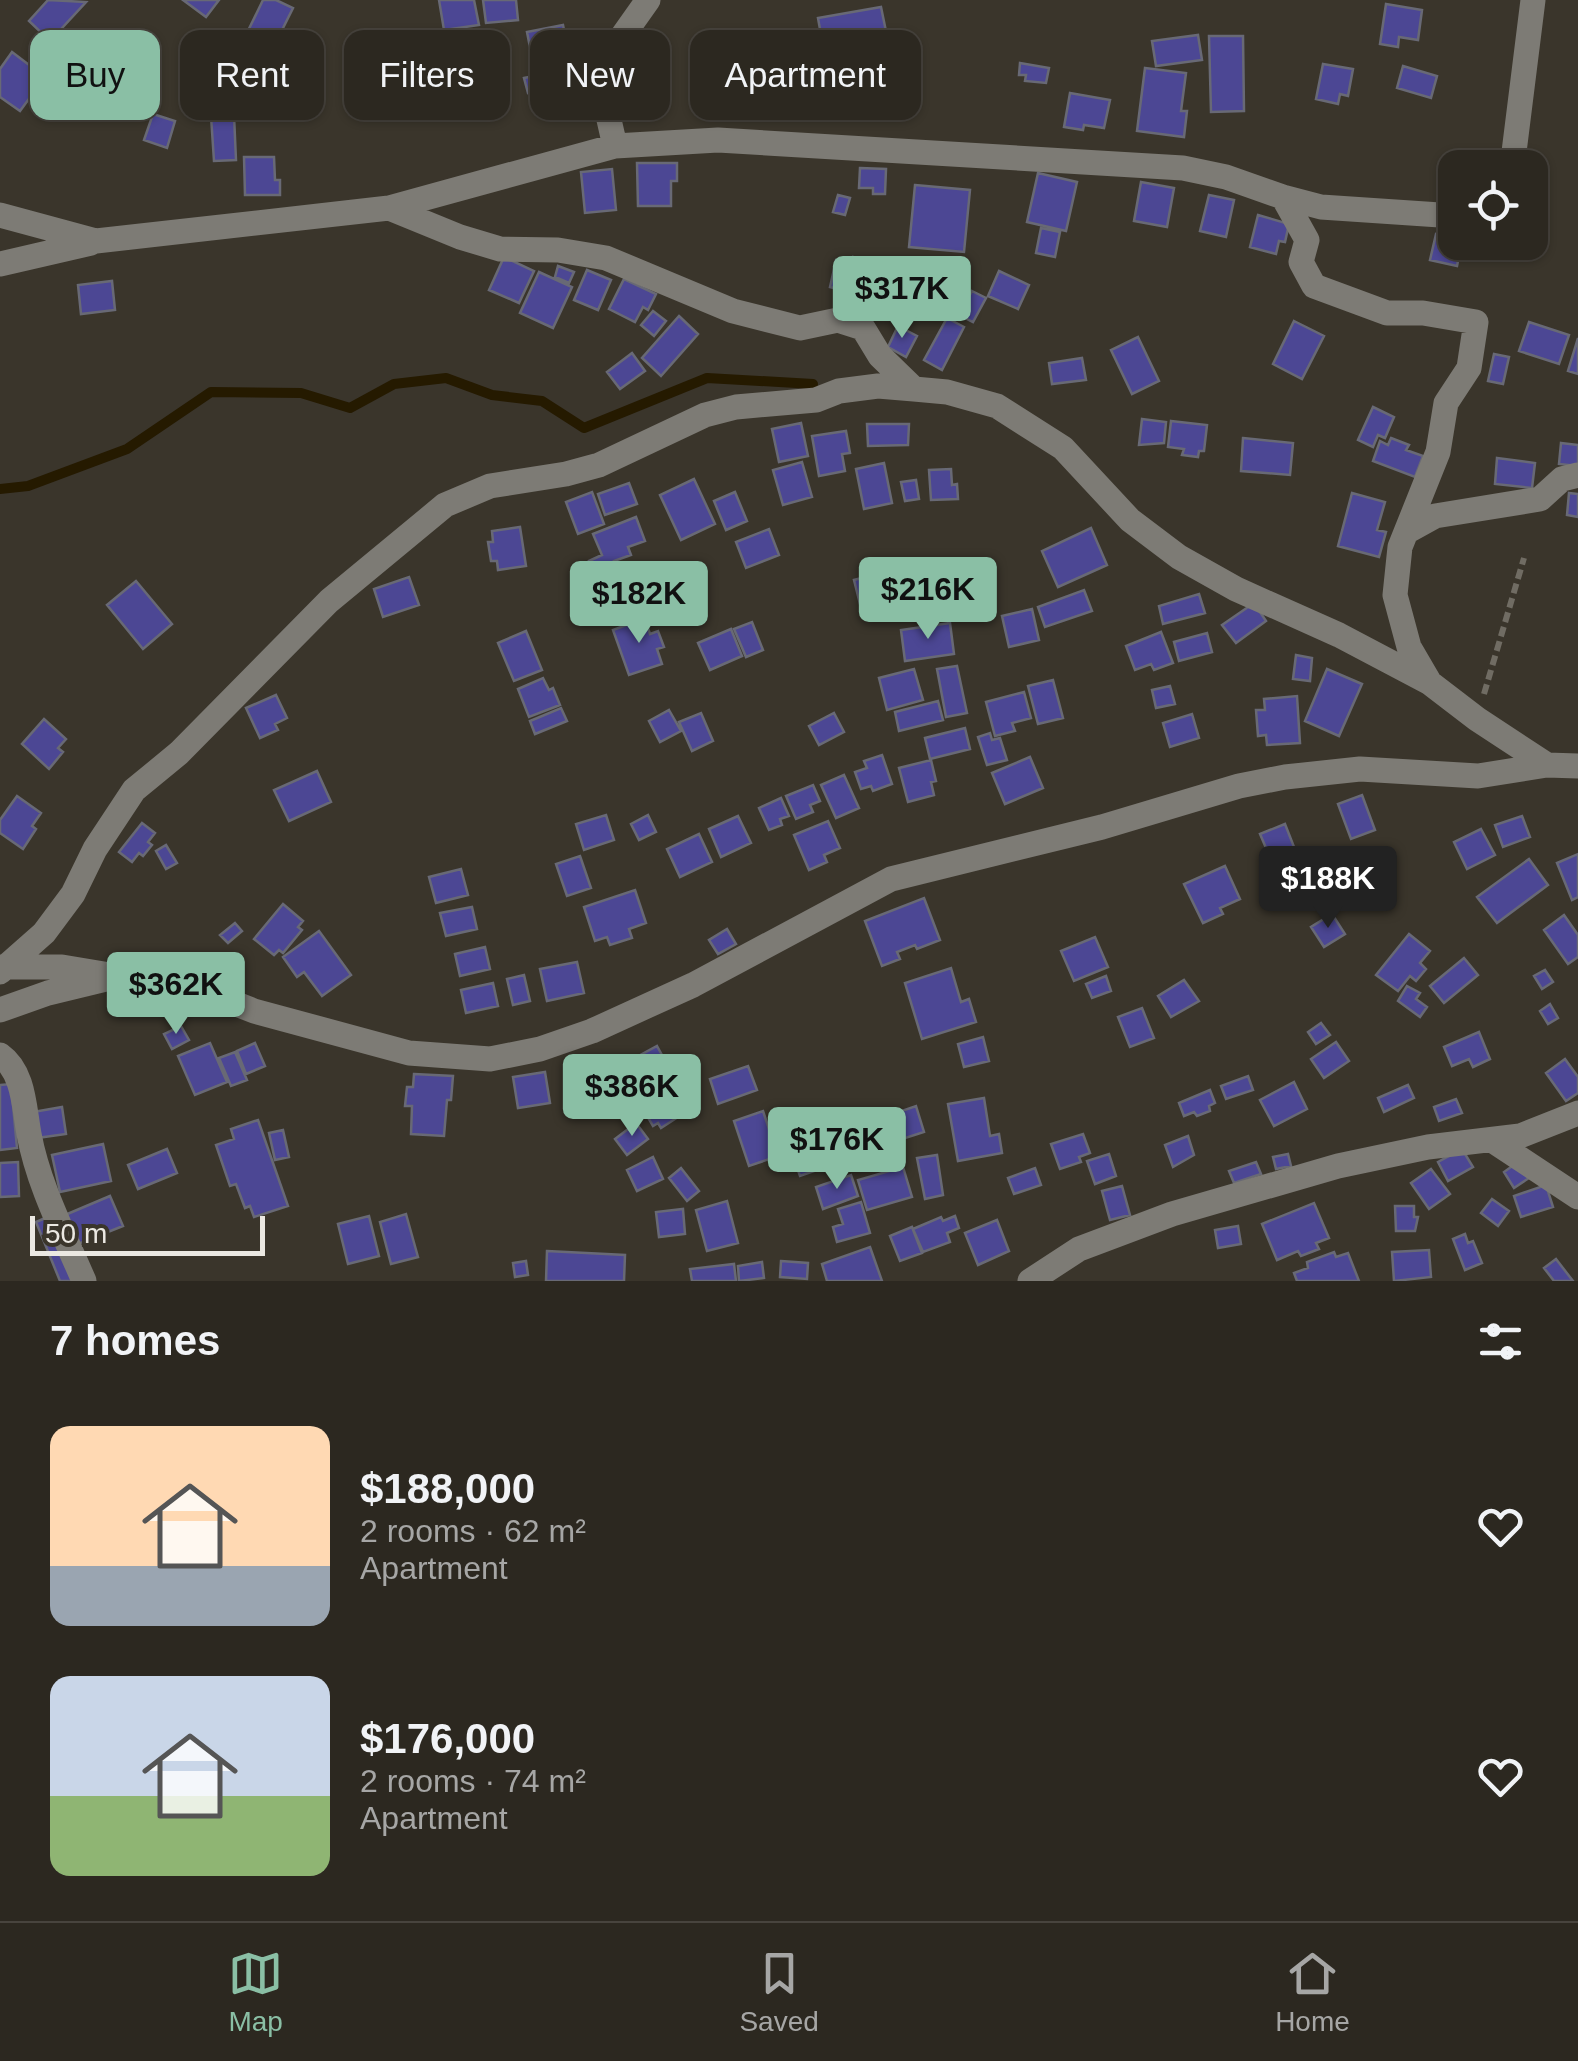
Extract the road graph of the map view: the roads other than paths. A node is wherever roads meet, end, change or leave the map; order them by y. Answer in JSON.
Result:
{"nodes":[{"id":1,"x":648,"y":0,"type":"edge"},
{"id":2,"x":1534,"y":0,"type":"edge"},
{"id":3,"x":615,"y":146,"type":"junction"},
{"id":4,"x":1514,"y":150,"type":"edge"},
{"id":5,"x":1283,"y":197,"type":"junction"},
{"id":6,"x":389,"y":208,"type":"junction"},
{"id":7,"x":0,"y":215,"type":"edge"},
{"id":8,"x":1438,"y":215,"type":"edge"},
{"id":9,"x":96,"y":242,"type":"junction"},
{"id":10,"x":0,"y":264,"type":"edge"},
{"id":11,"x":914,"y":389,"type":"junction"},
{"id":12,"x":1578,"y":475,"type":"edge"},
{"id":13,"x":1406,"y":532,"type":"junction"},
{"id":14,"x":1430,"y":683,"type":"junction"},
{"id":15,"x":1568,"y":770,"type":"edge"},
{"id":16,"x":2,"y":969,"type":"edge"},
{"id":17,"x":118,"y":976,"type":"junction"},
{"id":18,"x":0,"y":1010,"type":"edge"},
{"id":19,"x":0,"y":1055,"type":"edge"},
{"id":20,"x":1578,"y":1113,"type":"edge"},
{"id":21,"x":1492,"y":1140,"type":"junction"},
{"id":22,"x":1578,"y":1197,"type":"edge"},
{"id":23,"x":84,"y":1281,"type":"edge"},
{"id":24,"x":1030,"y":1281,"type":"edge"}],
"edges":[{"from":1,"to":3,"type":"street"},
{"from":2,"to":4,"type":"street"},
{"from":3,"to":5,"type":"street"},
{"from":3,"to":6,"type":"street"},
{"from":5,"to":8,"type":"street"},
{"from":5,"to":13,"type":"street"},
{"from":6,"to":9,"type":"street"},
{"from":6,"to":11,"type":"street"},
{"from":7,"to":9,"type":"street"},
{"from":9,"to":10,"type":"street"},
{"from":11,"to":14,"type":"street"},
{"from":11,"to":16,"type":"street"},
{"from":12,"to":13,"type":"street"},
{"from":13,"to":14,"type":"street"},
{"from":14,"to":15,"type":"street"},
{"from":15,"to":17,"type":"street"},
{"from":16,"to":17,"type":"street"},
{"from":17,"to":18,"type":"street"},
{"from":19,"to":23,"type":"street"},
{"from":20,"to":21,"type":"street"},
{"from":21,"to":22,"type":"street"},
{"from":21,"to":24,"type":"street"}]}
